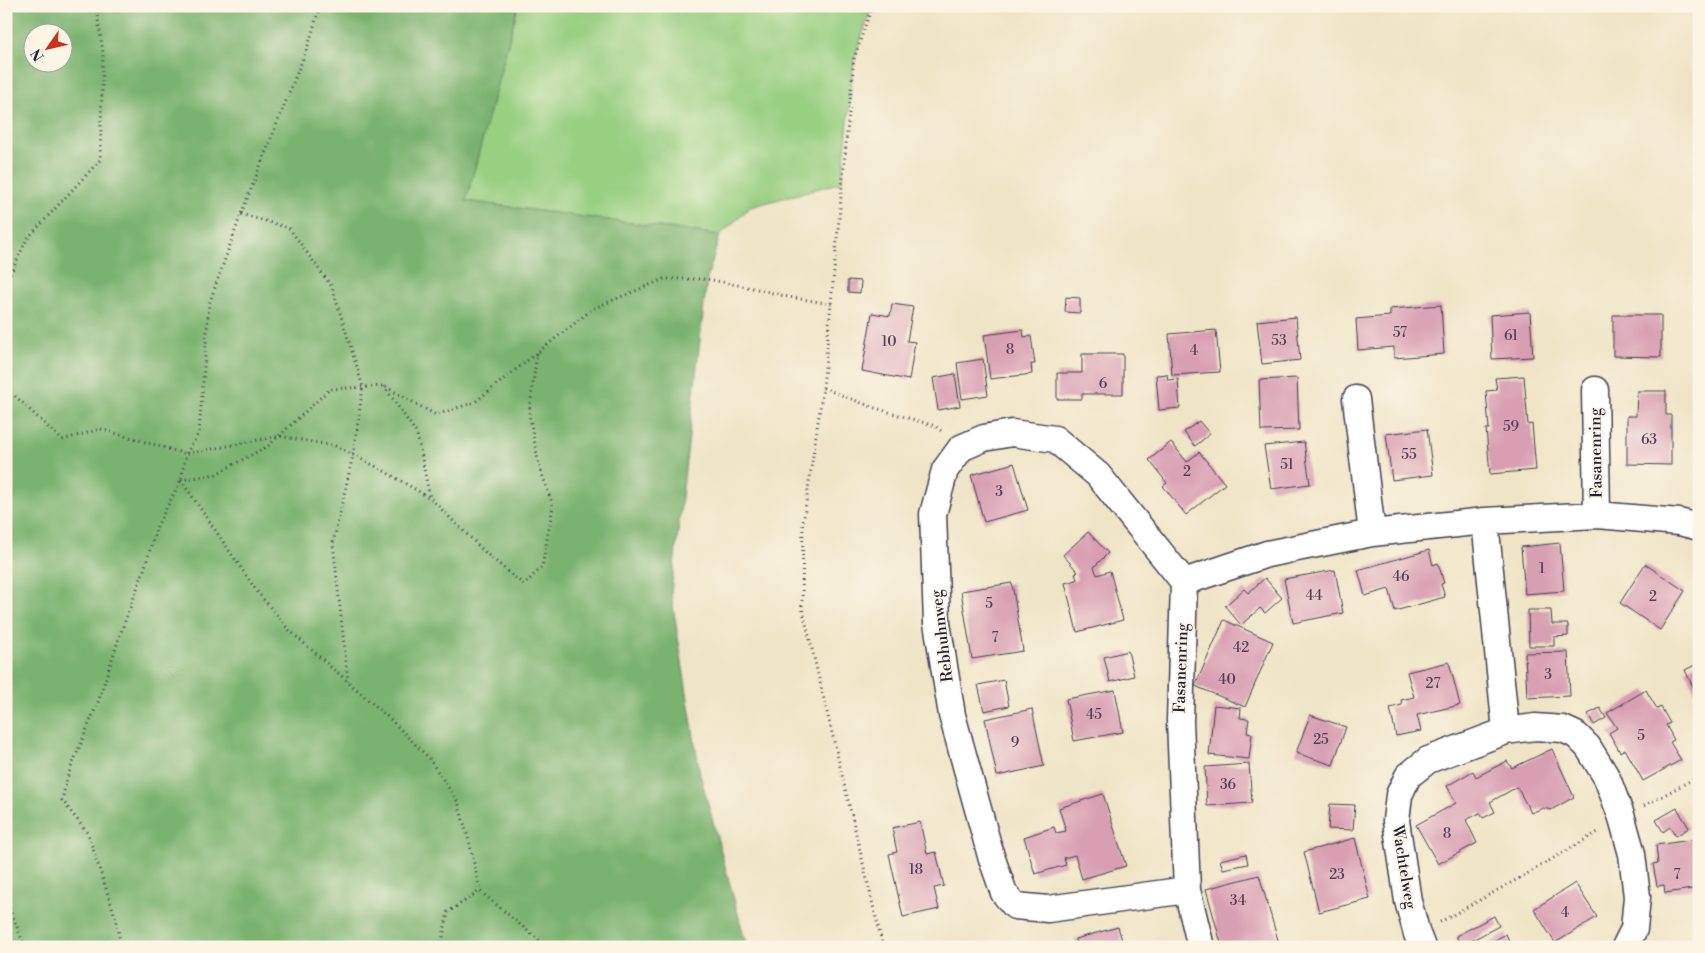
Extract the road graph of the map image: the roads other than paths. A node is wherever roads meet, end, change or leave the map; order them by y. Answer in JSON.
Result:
{"nodes":[{"id":1,"x":1595,"y":390,"type":"dead end"},
{"id":2,"x":1356,"y":399,"type":"dead end"},
{"id":3,"x":1597,"y":515,"type":"junction"},
{"id":4,"x":1484,"y":521,"type":"junction"},
{"id":5,"x":1699,"y":528,"type":"edge"},
{"id":6,"x":1372,"y":533,"type":"junction"},
{"id":7,"x":1184,"y":582,"type":"junction"},
{"id":8,"x":1506,"y":731,"type":"junction"},
{"id":9,"x":1187,"y":890,"type":"junction"},
{"id":10,"x":1419,"y":941,"type":"edge"},
{"id":11,"x":1201,"y":947,"type":"edge"},
{"id":12,"x":1625,"y":947,"type":"edge"}],
"edges":[{"from":1,"to":3,"type":"street","name":"Fasanenring"},
{"from":2,"to":6,"type":"street"},
{"from":3,"to":4,"type":"street","name":"Fasanenring"},
{"from":3,"to":5,"type":"street","name":"Fasanenring"},
{"from":4,"to":6,"type":"street","name":"Fasanenring"},
{"from":4,"to":8,"type":"street"},
{"from":6,"to":7,"type":"street","name":"Fasanenring"},
{"from":7,"to":9,"type":"street","name":"Fasanenring"},
{"from":7,"to":9,"type":"street","name":"Rebhuhnweg"},
{"from":8,"to":10,"type":"street","name":"Wachtelweg"},
{"from":8,"to":12,"type":"street","name":"Wachtelweg"},
{"from":9,"to":11,"type":"street","name":"Fasanenring"}]}
